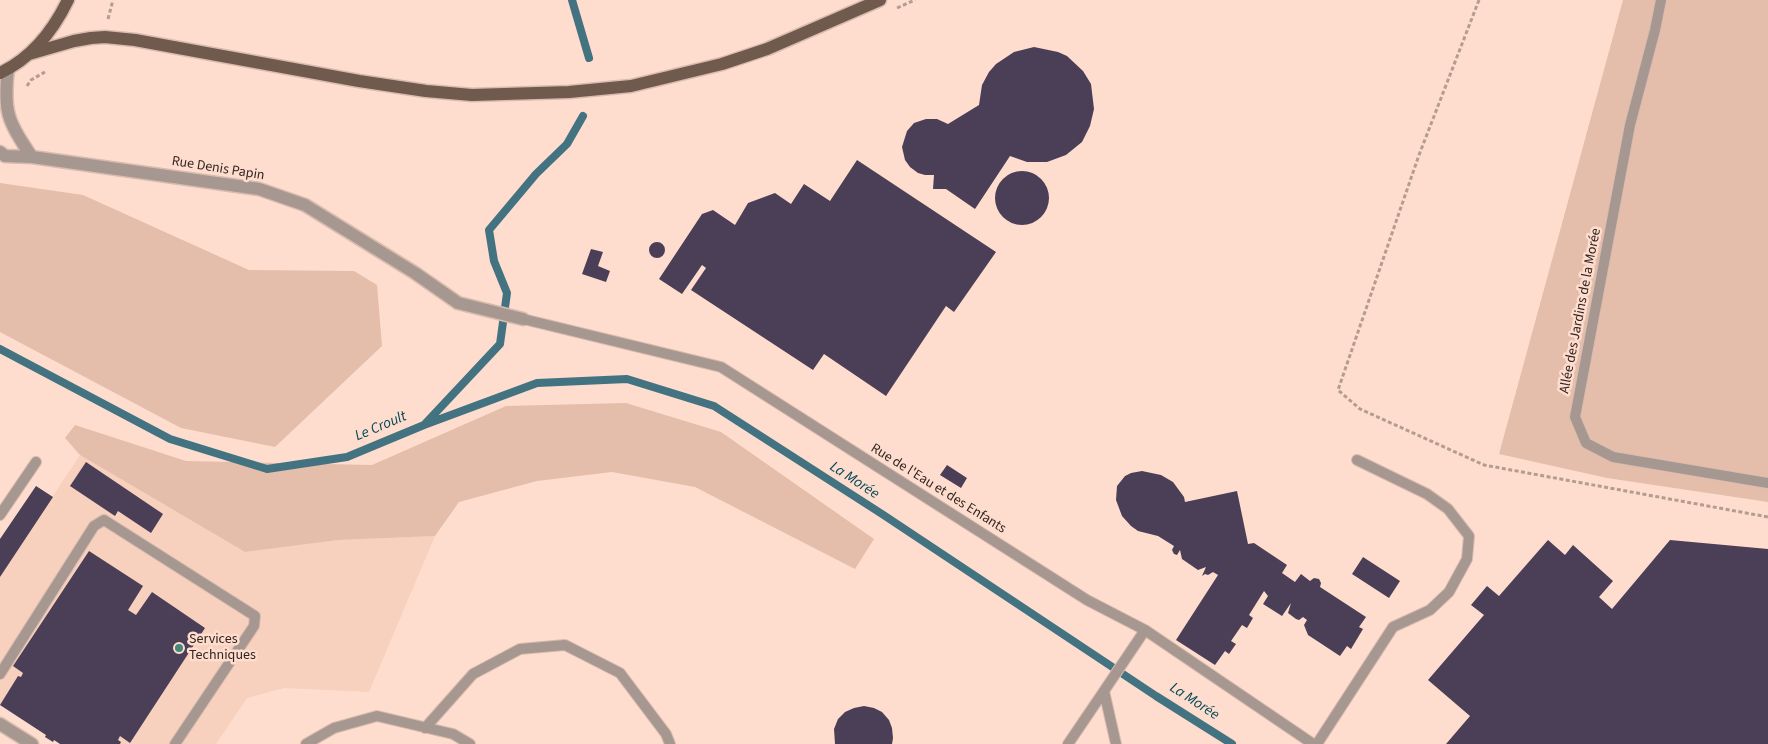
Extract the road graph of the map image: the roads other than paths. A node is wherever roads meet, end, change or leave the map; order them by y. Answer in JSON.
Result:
{"nodes":[{"id":1,"x":68,"y":0,"type":"edge"},
{"id":2,"x":880,"y":0,"type":"edge"},
{"id":3,"x":1661,"y":0,"type":"edge"},
{"id":4,"x":29,"y":54,"type":"junction"},
{"id":5,"x":4,"y":71,"type":"edge"},
{"id":6,"x":0,"y":152,"type":"edge"},
{"id":7,"x":32,"y":157,"type":"junction"},
{"id":8,"x":522,"y":319,"type":"joint"},
{"id":9,"x":1357,"y":460,"type":"dead end"},
{"id":10,"x":36,"y":462,"type":"dead end"},
{"id":11,"x":1768,"y":483,"type":"edge"},
{"id":12,"x":0,"y":516,"type":"edge"},
{"id":13,"x":1145,"y":630,"type":"junction"},
{"id":14,"x":0,"y":674,"type":"edge"},
{"id":15,"x":1104,"y":691,"type":"junction"},
{"id":16,"x":0,"y":724,"type":"edge"},
{"id":17,"x":425,"y":728,"type":"junction"},
{"id":18,"x":32,"y":744,"type":"edge"},
{"id":19,"x":175,"y":744,"type":"edge"},
{"id":20,"x":306,"y":744,"type":"edge"},
{"id":21,"x":470,"y":744,"type":"edge"},
{"id":22,"x":670,"y":744,"type":"edge"},
{"id":23,"x":1068,"y":744,"type":"edge"},
{"id":24,"x":1116,"y":744,"type":"edge"},
{"id":25,"x":1313,"y":744,"type":"edge"},
{"id":26,"x":1317,"y":744,"type":"edge"}],
"edges":[{"from":1,"to":4,"type":"main road"},
{"from":2,"to":4,"type":"main road"},
{"from":3,"to":11,"type":"lane","name":"Allée des Jardins de la Morée"},
{"from":4,"to":5,"type":"main road"},
{"from":5,"to":7,"type":"street"},
{"from":6,"to":7,"type":"street","name":"Rue Denis Papin"},
{"from":7,"to":8,"type":"street","name":"Rue Denis Papin"},
{"from":8,"to":13,"type":"lane","name":"Rue de l'Eau et des Enfants"},
{"from":9,"to":26,"type":"lane"},
{"from":10,"to":12,"type":"lane"},
{"from":13,"to":15,"type":"lane"},
{"from":13,"to":25,"type":"lane","name":"Rue de l'Eau et des Enfants"},
{"from":14,"to":19,"type":"lane"},
{"from":15,"to":23,"type":"lane"},
{"from":15,"to":24,"type":"lane"},
{"from":16,"to":18,"type":"street"},
{"from":17,"to":20,"type":"lane"},
{"from":17,"to":21,"type":"lane"},
{"from":17,"to":22,"type":"lane"}]}
